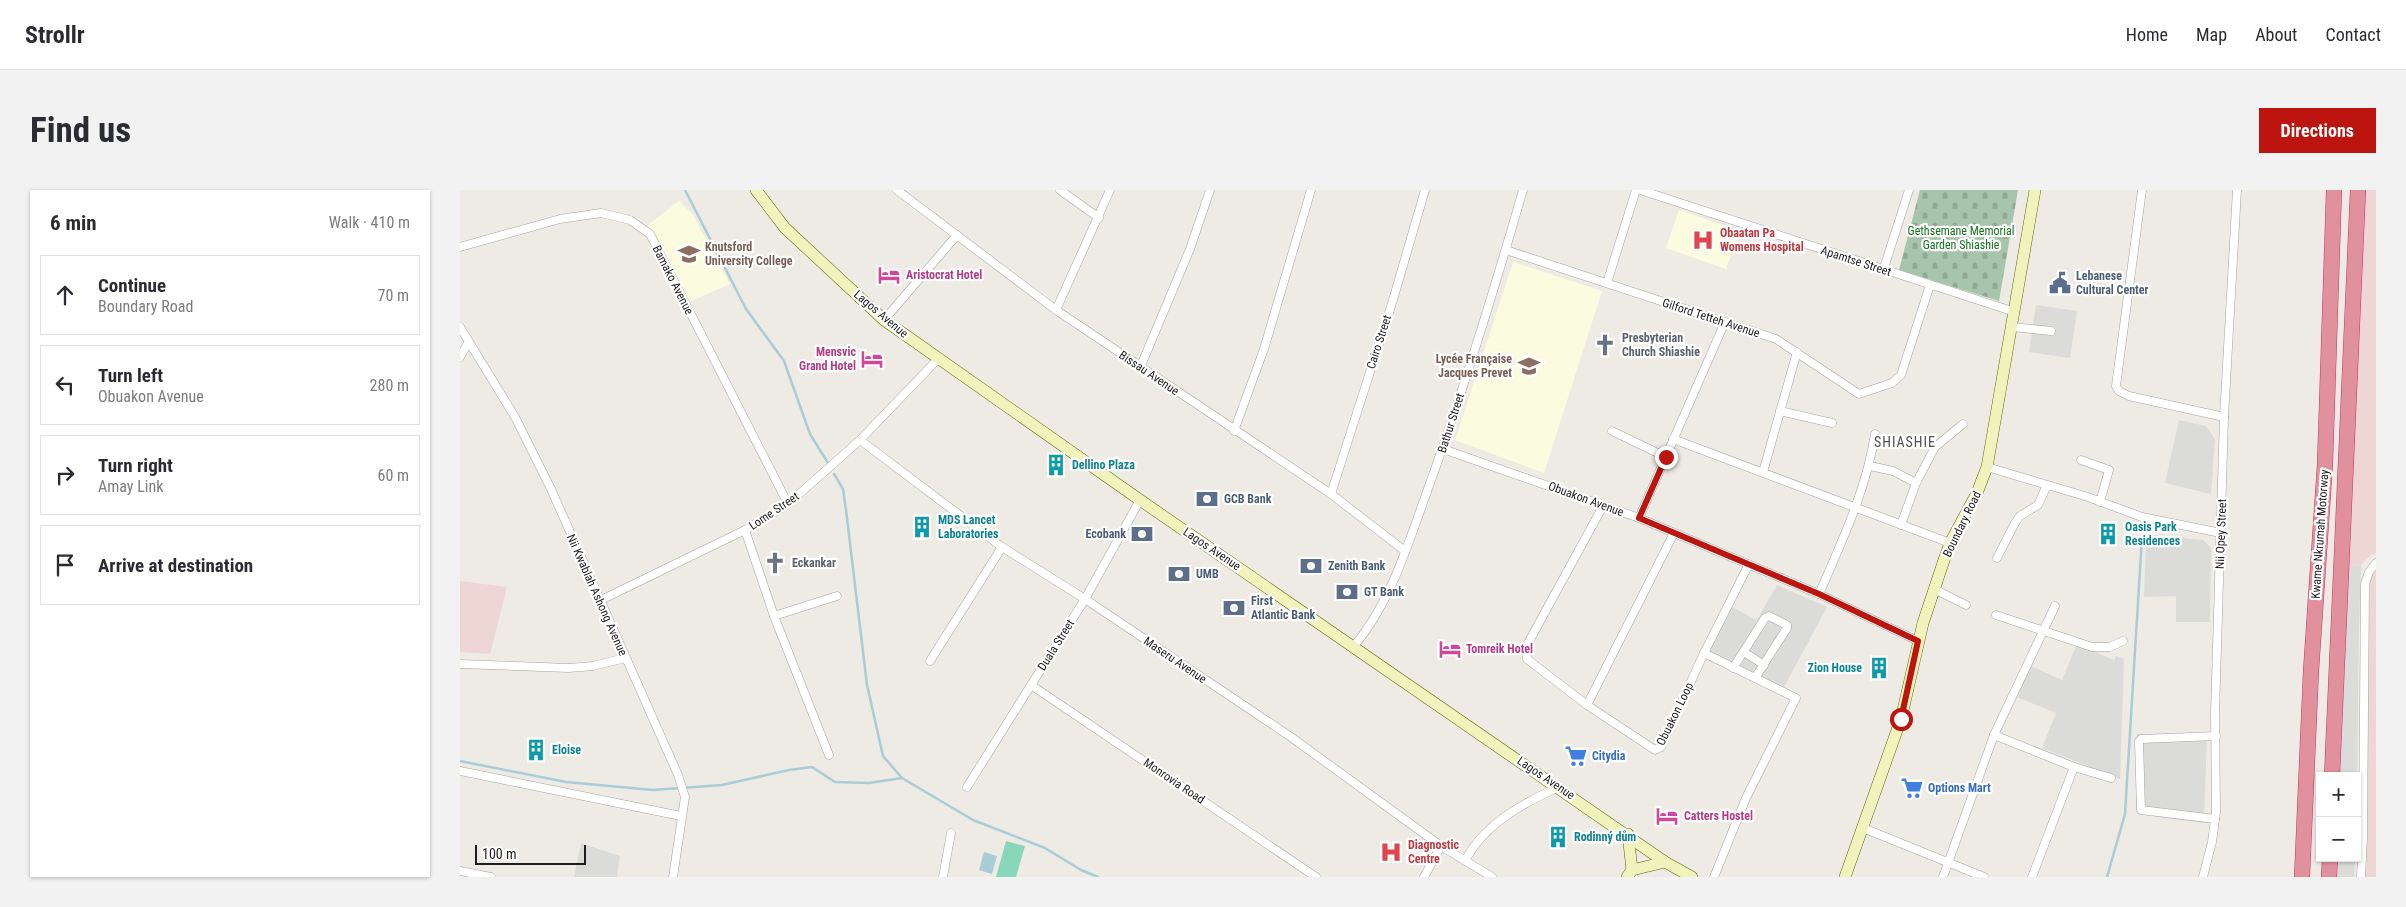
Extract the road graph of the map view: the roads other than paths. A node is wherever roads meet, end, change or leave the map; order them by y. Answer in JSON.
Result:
{"nodes":[{"id":1,"x":756,"y":190,"type":"edge"},
{"id":2,"x":897,"y":190,"type":"edge"},
{"id":3,"x":1060,"y":190,"type":"edge"},
{"id":4,"x":1110,"y":190,"type":"edge"},
{"id":5,"x":1210,"y":190,"type":"edge"},
{"id":6,"x":1310,"y":190,"type":"edge"},
{"id":7,"x":1425,"y":190,"type":"edge"},
{"id":8,"x":1523,"y":190,"type":"edge"},
{"id":9,"x":1636,"y":190,"type":"edge"},
{"id":10,"x":1640,"y":190,"type":"edge"},
{"id":11,"x":1909,"y":190,"type":"edge"},
{"id":12,"x":2035,"y":190,"type":"edge"},
{"id":13,"x":2142,"y":190,"type":"edge"},
{"id":14,"x":2237,"y":190,"type":"edge"},
{"id":15,"x":2334,"y":190,"type":"edge"},
{"id":16,"x":2358,"y":190,"type":"edge"},
{"id":17,"x":1099,"y":218,"type":"junction"},
{"id":18,"x":957,"y":235,"type":"junction"},
{"id":19,"x":460,"y":247,"type":"edge"},
{"id":20,"x":1506,"y":250,"type":"junction"},
{"id":21,"x":1883,"y":271,"type":"junction"},
{"id":22,"x":1607,"y":283,"type":"junction"},
{"id":23,"x":1930,"y":285,"type":"junction"},
{"id":24,"x":1056,"y":310,"type":"junction"},
{"id":25,"x":2015,"y":312,"type":"junction"},
{"id":26,"x":884,"y":320,"type":"junction"},
{"id":27,"x":1725,"y":322,"type":"junction"},
{"id":28,"x":2012,"y":327,"type":"junction"},
{"id":29,"x":460,"y":328,"type":"edge"},
{"id":30,"x":2051,"y":331,"type":"dead end"},
{"id":31,"x":468,"y":344,"type":"junction"},
{"id":32,"x":1797,"y":352,"type":"junction"},
{"id":33,"x":460,"y":357,"type":"edge"},
{"id":34,"x":938,"y":359,"type":"junction"},
{"id":35,"x":1140,"y":368,"type":"junction"},
{"id":36,"x":1780,"y":411,"type":"junction"},
{"id":37,"x":2224,"y":417,"type":"junction"},
{"id":38,"x":1832,"y":423,"type":"dead end"},
{"id":39,"x":1963,"y":424,"type":"dead end"},
{"id":40,"x":1234,"y":431,"type":"junction"},
{"id":41,"x":1612,"y":431,"type":"dead end"},
{"id":42,"x":1875,"y":434,"type":"dead end"},
{"id":43,"x":1673,"y":439,"type":"junction"},
{"id":44,"x":860,"y":440,"type":"junction"},
{"id":45,"x":1443,"y":448,"type":"junction"},
{"id":46,"x":1666,"y":457,"type":"junction"},
{"id":47,"x":2082,"y":460,"type":"dead end"},
{"id":48,"x":1870,"y":466,"type":"junction"},
{"id":49,"x":1987,"y":467,"type":"junction"},
{"id":50,"x":1763,"y":472,"type":"junction"},
{"id":51,"x":1916,"y":483,"type":"junction"},
{"id":52,"x":2048,"y":485,"type":"junction"},
{"id":53,"x":1331,"y":494,"type":"junction"},
{"id":54,"x":1140,"y":500,"type":"junction"},
{"id":55,"x":2100,"y":502,"type":"junction"},
{"id":56,"x":788,"y":504,"type":"junction"},
{"id":57,"x":1603,"y":506,"type":"junction"},
{"id":58,"x":1856,"y":509,"type":"junction"},
{"id":59,"x":1639,"y":518,"type":"junction"},
{"id":60,"x":1902,"y":525,"type":"junction"},
{"id":61,"x":745,"y":530,"type":"junction"},
{"id":62,"x":1674,"y":533,"type":"junction"},
{"id":63,"x":2221,"y":533,"type":"junction"},
{"id":64,"x":1950,"y":543,"type":"junction"},
{"id":65,"x":1002,"y":547,"type":"junction"},
{"id":66,"x":1405,"y":551,"type":"junction"},
{"id":67,"x":1997,"y":558,"type":"dead end"},
{"id":68,"x":2376,"y":563,"type":"edge"},
{"id":69,"x":1749,"y":564,"type":"junction"},
{"id":70,"x":1934,"y":589,"type":"junction"},
{"id":71,"x":1819,"y":594,"type":"junction"},
{"id":72,"x":837,"y":596,"type":"dead end"},
{"id":73,"x":1085,"y":599,"type":"junction"},
{"id":74,"x":601,"y":600,"type":"junction"},
{"id":75,"x":1966,"y":605,"type":"dead end"},
{"id":76,"x":2055,"y":606,"type":"dead end"},
{"id":77,"x":1996,"y":615,"type":"dead end"},
{"id":78,"x":774,"y":616,"type":"junction"},
{"id":79,"x":2044,"y":632,"type":"junction"},
{"id":80,"x":1918,"y":641,"type":"junction"},
{"id":81,"x":2123,"y":641,"type":"dead end"},
{"id":82,"x":1354,"y":646,"type":"junction"},
{"id":83,"x":1744,"y":652,"type":"junction"},
{"id":84,"x":1704,"y":653,"type":"junction"},
{"id":85,"x":625,"y":658,"type":"junction"},
{"id":86,"x":930,"y":661,"type":"dead end"},
{"id":87,"x":460,"y":664,"type":"edge"},
{"id":88,"x":1764,"y":665,"type":"junction"},
{"id":89,"x":1733,"y":668,"type":"junction"},
{"id":90,"x":1755,"y":678,"type":"junction"},
{"id":91,"x":1031,"y":685,"type":"junction"},
{"id":92,"x":1587,"y":705,"type":"junction"},
{"id":93,"x":1994,"y":735,"type":"junction"},
{"id":94,"x":2216,"y":736,"type":"junction"},
{"id":95,"x":828,"y":755,"type":"dead end"},
{"id":96,"x":2074,"y":767,"type":"junction"},
{"id":97,"x":460,"y":771,"type":"edge"},
{"id":98,"x":2332,"y":772,"type":"edge"},
{"id":99,"x":2111,"y":778,"type":"dead end"},
{"id":100,"x":966,"y":787,"type":"dead end"},
{"id":101,"x":1559,"y":787,"type":"junction"},
{"id":102,"x":681,"y":816,"type":"junction"},
{"id":103,"x":2215,"y":819,"type":"junction"},
{"id":104,"x":1863,"y":828,"type":"junction"},
{"id":105,"x":951,"y":833,"type":"dead end"},
{"id":106,"x":1628,"y":834,"type":"junction"},
{"id":107,"x":1441,"y":846,"type":"junction"},
{"id":108,"x":1465,"y":860,"type":"junction"},
{"id":109,"x":1665,"y":862,"type":"junction"},
{"id":110,"x":2330,"y":862,"type":"edge"},
{"id":111,"x":1948,"y":863,"type":"junction"},
{"id":112,"x":460,"y":870,"type":"edge"},
{"id":113,"x":1630,"y":874,"type":"edge"},
{"id":114,"x":491,"y":877,"type":"edge"},
{"id":115,"x":673,"y":877,"type":"edge"},
{"id":116,"x":943,"y":877,"type":"edge"},
{"id":117,"x":1316,"y":877,"type":"edge"},
{"id":118,"x":1424,"y":877,"type":"edge"},
{"id":119,"x":1492,"y":877,"type":"edge"},
{"id":120,"x":1692,"y":877,"type":"edge"},
{"id":121,"x":1714,"y":877,"type":"edge"},
{"id":122,"x":1845,"y":877,"type":"edge"},
{"id":123,"x":1943,"y":877,"type":"edge"},
{"id":124,"x":1984,"y":877,"type":"edge"},
{"id":125,"x":2032,"y":877,"type":"edge"},
{"id":126,"x":2203,"y":877,"type":"edge"},
{"id":127,"x":2302,"y":877,"type":"edge"},
{"id":128,"x":2329,"y":877,"type":"edge"},
{"id":129,"x":2361,"y":877,"type":"edge"}],
"edges":[{"from":1,"to":26,"type":"street","name":"Lagos Avenue"},
{"from":2,"to":18,"type":"street","name":"Bissau Avenue"},
{"from":3,"to":17,"type":"street"},
{"from":4,"to":17,"type":"street"},
{"from":5,"to":35,"type":"street"},
{"from":6,"to":40,"type":"street"},
{"from":7,"to":53,"type":"street","name":"Cairo Street"},
{"from":8,"to":20,"type":"street","name":"Bathur Street"},
{"from":9,"to":22,"type":"street"},
{"from":10,"to":21,"type":"street","name":"Apamtse Street"},
{"from":11,"to":21,"type":"street"},
{"from":12,"to":25,"type":"street","name":"Boundary Road"},
{"from":13,"to":37,"type":"street"},
{"from":14,"to":37,"type":"street","name":"Nii Opey Street"},
{"from":15,"to":127,"type":"highway","name":"Kwame Nkrumah Motorway"},
{"from":16,"to":98,"type":"highway","name":"Kwame Nkrumah Motorway"},
{"from":17,"to":24,"type":"street"},
{"from":18,"to":24,"type":"street","name":"Bissau Avenue"},
{"from":18,"to":26,"type":"street"},
{"from":19,"to":56,"type":"street","name":"Bamako Avenue"},
{"from":20,"to":22,"type":"street","name":"Gilford Tetteh Avenue"},
{"from":20,"to":45,"type":"street","name":"Bathur Street"},
{"from":21,"to":23,"type":"street","name":"Apamtse Street"},
{"from":22,"to":27,"type":"street","name":"Gilford Tetteh Avenue"},
{"from":23,"to":25,"type":"street","name":"Apamtse Street"},
{"from":23,"to":32,"type":"street","name":"Gilford Tetteh Avenue"},
{"from":24,"to":35,"type":"street","name":"Bissau Avenue"},
{"from":25,"to":28,"type":"street","name":"Boundary Road"},
{"from":26,"to":34,"type":"street","name":"Lagos Avenue"},
{"from":27,"to":32,"type":"street","name":"Gilford Tetteh Avenue"},
{"from":27,"to":43,"type":"street"},
{"from":28,"to":30,"type":"street"},
{"from":28,"to":49,"type":"street","name":"Boundary Road"},
{"from":29,"to":31,"type":"street","name":"Nii Kwablah Ashong Avenue"},
{"from":31,"to":33,"type":"street"},
{"from":31,"to":74,"type":"street","name":"Nii Kwablah Ashong Avenue"},
{"from":32,"to":36,"type":"street"},
{"from":34,"to":44,"type":"street","name":"Lome Street"},
{"from":34,"to":54,"type":"street","name":"Lagos Avenue"},
{"from":35,"to":40,"type":"street","name":"Bissau Avenue"},
{"from":36,"to":38,"type":"street"},
{"from":36,"to":50,"type":"street"},
{"from":37,"to":63,"type":"street","name":"Nii Opey Street"},
{"from":39,"to":51,"type":"street"},
{"from":40,"to":53,"type":"street","name":"Bissau Avenue"},
{"from":41,"to":46,"type":"street"},
{"from":42,"to":48,"type":"street"},
{"from":43,"to":46,"type":"street"},
{"from":43,"to":50,"type":"street"},
{"from":44,"to":56,"type":"street","name":"Lome Street"},
{"from":44,"to":65,"type":"street","name":"Maseru Avenue"},
{"from":45,"to":57,"type":"street","name":"Obuakon Avenue"},
{"from":45,"to":66,"type":"street","name":"Bathur Street"},
{"from":46,"to":59,"type":"street"},
{"from":47,"to":55,"type":"street"},
{"from":48,"to":51,"type":"street"},
{"from":48,"to":58,"type":"street"},
{"from":49,"to":52,"type":"street"},
{"from":49,"to":64,"type":"street","name":"Boundary Road"},
{"from":50,"to":58,"type":"street"},
{"from":51,"to":60,"type":"street"},
{"from":52,"to":55,"type":"street"},
{"from":52,"to":67,"type":"street"},
{"from":53,"to":66,"type":"street","name":"Bissau Avenue"},
{"from":54,"to":73,"type":"street","name":"Duala Street"},
{"from":54,"to":82,"type":"street","name":"Lagos Avenue"},
{"from":55,"to":63,"type":"street"},
{"from":56,"to":61,"type":"street","name":"Lome Street"},
{"from":57,"to":59,"type":"street","name":"Obuakon Avenue"},
{"from":57,"to":92,"type":"street"},
{"from":58,"to":60,"type":"street"},
{"from":58,"to":71,"type":"street"},
{"from":59,"to":62,"type":"street","name":"Obuakon Avenue"},
{"from":60,"to":64,"type":"street"},
{"from":61,"to":74,"type":"street","name":"Lome Street"},
{"from":61,"to":78,"type":"street"},
{"from":62,"to":69,"type":"street","name":"Obuakon Avenue"},
{"from":62,"to":92,"type":"street"},
{"from":63,"to":94,"type":"street","name":"Nii Opey Street"},
{"from":64,"to":70,"type":"street","name":"Boundary Road"},
{"from":65,"to":73,"type":"street","name":"Maseru Avenue"},
{"from":65,"to":86,"type":"street"},
{"from":66,"to":82,"type":"street","name":"Bathur Street"},
{"from":68,"to":129,"type":"street"},
{"from":69,"to":71,"type":"street","name":"Obuakon Avenue"},
{"from":69,"to":84,"type":"street","name":"Obuakon Loop"},
{"from":70,"to":75,"type":"street"},
{"from":70,"to":80,"type":"street","name":"Boundary Road"},
{"from":71,"to":80,"type":"street","name":"Obuakon Avenue"},
{"from":72,"to":78,"type":"street"},
{"from":73,"to":91,"type":"street","name":"Duala Street"},
{"from":73,"to":107,"type":"street","name":"Maseru Avenue"},
{"from":74,"to":85,"type":"street","name":"Nii Kwablah Ashong Avenue"},
{"from":76,"to":79,"type":"street"},
{"from":77,"to":79,"type":"street"},
{"from":78,"to":95,"type":"street"},
{"from":79,"to":81,"type":"street"},
{"from":79,"to":93,"type":"street"},
{"from":80,"to":104,"type":"street","name":"Boundary Road"},
{"from":82,"to":101,"type":"street","name":"Lagos Avenue"},
{"from":83,"to":88,"type":"street"},
{"from":83,"to":88,"type":"street"},
{"from":83,"to":89,"type":"street"},
{"from":84,"to":89,"type":"street"},
{"from":84,"to":92,"type":"street","name":"Obuakon Loop"},
{"from":85,"to":87,"type":"street"},
{"from":85,"to":102,"type":"street","name":"Nii Kwablah Ashong Avenue"},
{"from":88,"to":90,"type":"street"},
{"from":89,"to":90,"type":"street"},
{"from":90,"to":121,"type":"street"},
{"from":91,"to":100,"type":"street","name":"Duala Street"},
{"from":91,"to":117,"type":"street","name":"Monrovia Road"},
{"from":93,"to":96,"type":"street"},
{"from":93,"to":111,"type":"street"},
{"from":94,"to":103,"type":"street","name":"Nii Opey Street"},
{"from":94,"to":103,"type":"street"},
{"from":96,"to":99,"type":"street"},
{"from":96,"to":125,"type":"street"},
{"from":97,"to":102,"type":"street"},
{"from":101,"to":106,"type":"street","name":"Lagos Avenue"},
{"from":101,"to":108,"type":"street"},
{"from":102,"to":115,"type":"street","name":"Nii Kwablah Ashong Avenue"},
{"from":103,"to":126,"type":"street","name":"Nii Opey Street"},
{"from":104,"to":111,"type":"street"},
{"from":104,"to":122,"type":"street","name":"Boundary Road"},
{"from":105,"to":116,"type":"street"},
{"from":106,"to":109,"type":"street","name":"Lagos Avenue"},
{"from":106,"to":113,"type":"street"},
{"from":107,"to":108,"type":"street","name":"Maseru Avenue"},
{"from":107,"to":118,"type":"street"},
{"from":108,"to":119,"type":"street","name":"Maseru Avenue"},
{"from":109,"to":113,"type":"street"},
{"from":109,"to":120,"type":"street","name":"Lagos Avenue"},
{"from":110,"to":128,"type":"highway"},
{"from":111,"to":123,"type":"street"},
{"from":111,"to":124,"type":"street"},
{"from":112,"to":114,"type":"street"}]}
